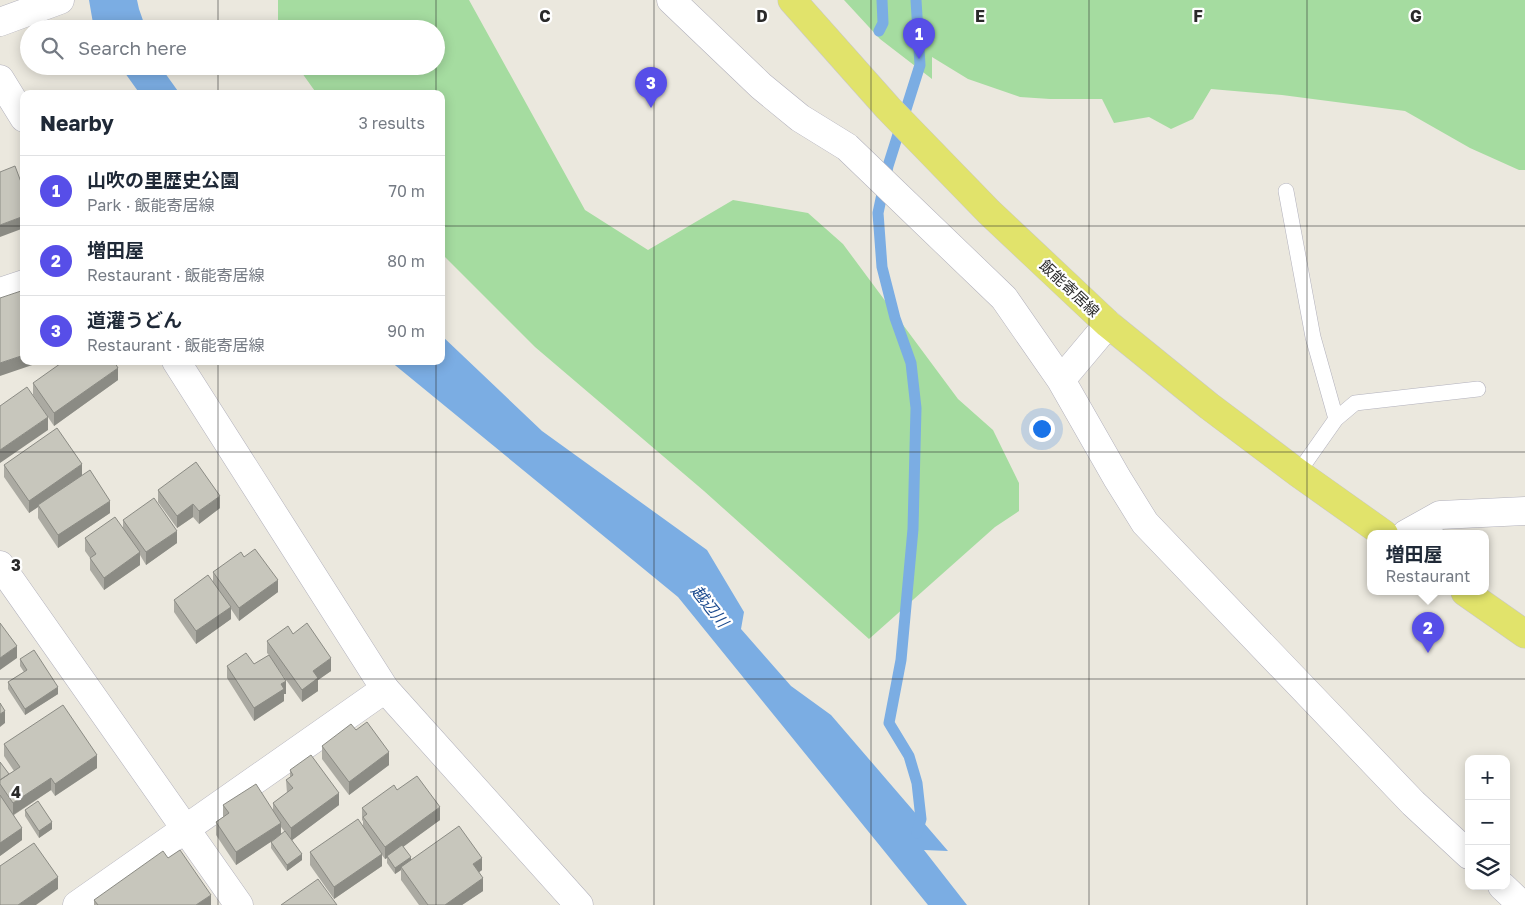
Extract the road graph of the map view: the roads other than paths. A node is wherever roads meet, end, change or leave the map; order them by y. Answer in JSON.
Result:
{"nodes":[{"id":1,"x":60,"y":0,"type":"edge"},
{"id":2,"x":671,"y":0,"type":"edge"},
{"id":3,"x":792,"y":0,"type":"edge"},
{"id":4,"x":0,"y":22,"type":"edge"},
{"id":5,"x":0,"y":79,"type":"edge"},
{"id":6,"x":20,"y":112,"type":"edge"},
{"id":7,"x":1286,"y":191,"type":"dead end"},
{"id":8,"x":20,"y":285,"type":"edge"},
{"id":9,"x":0,"y":292,"type":"edge"},
{"id":10,"x":1108,"y":324,"type":"junction"},
{"id":11,"x":179,"y":365,"type":"edge"},
{"id":12,"x":1061,"y":380,"type":"junction"},
{"id":13,"x":1478,"y":389,"type":"dead end"},
{"id":14,"x":1336,"y":419,"type":"junction"},
{"id":15,"x":1298,"y":473,"type":"junction"},
{"id":16,"x":1525,"y":511,"type":"edge"},
{"id":17,"x":1378,"y":530,"type":"edge"},
{"id":18,"x":1413,"y":530,"type":"edge"},
{"id":19,"x":0,"y":565,"type":"edge"},
{"id":20,"x":1469,"y":595,"type":"edge"},
{"id":21,"x":1525,"y":634,"type":"edge"},
{"id":22,"x":385,"y":689,"type":"junction"},
{"id":23,"x":186,"y":828,"type":"junction"},
{"id":24,"x":1465,"y":851,"type":"edge"},
{"id":25,"x":1506,"y":890,"type":"edge"},
{"id":26,"x":77,"y":905,"type":"edge"},
{"id":27,"x":239,"y":905,"type":"edge"},
{"id":28,"x":579,"y":905,"type":"edge"},
{"id":29,"x":1522,"y":905,"type":"edge"}],
"edges":[{"from":1,"to":4,"type":"street"},
{"from":2,"to":12,"type":"street"},
{"from":3,"to":10,"type":"main road","name":"飯能寄居線"},
{"from":5,"to":6,"type":"street"},
{"from":7,"to":14,"type":"lane"},
{"from":8,"to":9,"type":"street"},
{"from":10,"to":12,"type":"street"},
{"from":10,"to":15,"type":"main road","name":"飯能寄居線"},
{"from":11,"to":22,"type":"street"},
{"from":12,"to":24,"type":"street"},
{"from":13,"to":14,"type":"lane"},
{"from":14,"to":15,"type":"lane"},
{"from":15,"to":17,"type":"main road","name":"飯能寄居線"},
{"from":16,"to":18,"type":"street"},
{"from":19,"to":23,"type":"street"},
{"from":20,"to":21,"type":"main road"},
{"from":22,"to":23,"type":"street"},
{"from":22,"to":28,"type":"street"},
{"from":23,"to":26,"type":"street"},
{"from":23,"to":27,"type":"street"},
{"from":25,"to":29,"type":"street"}]}
